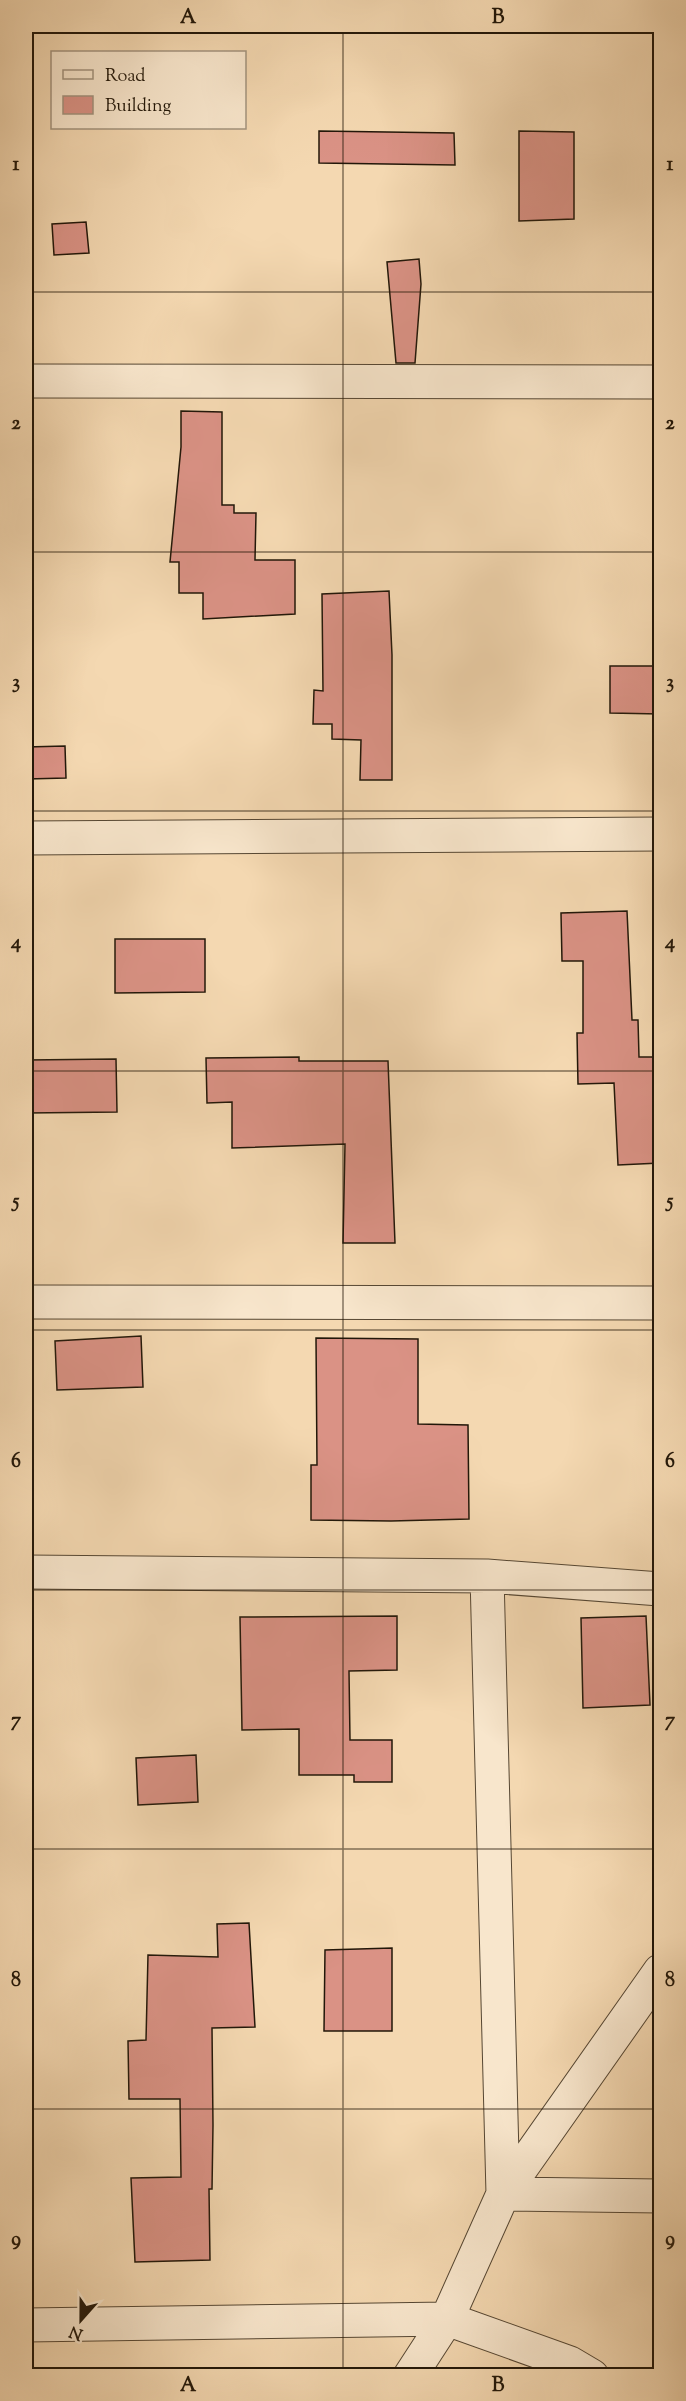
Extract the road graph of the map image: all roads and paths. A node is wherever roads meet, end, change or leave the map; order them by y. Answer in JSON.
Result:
{"nodes":[{"id":1,"x":26,"y":381,"type":"edge"},
{"id":2,"x":660,"y":382,"type":"edge"},
{"id":3,"x":660,"y":834,"type":"edge"},
{"id":4,"x":26,"y":838,"type":"edge"},
{"id":5,"x":26,"y":1302,"type":"edge"},
{"id":6,"x":660,"y":1303,"type":"edge"},
{"id":7,"x":26,"y":1572,"type":"edge"},
{"id":8,"x":487,"y":1576,"type":"junction"},
{"id":9,"x":660,"y":1589,"type":"edge"},
{"id":10,"x":660,"y":1971,"type":"edge"},
{"id":11,"x":503,"y":2194,"type":"junction"},
{"id":12,"x":660,"y":2196,"type":"edge"},
{"id":13,"x":447,"y":2319,"type":"junction"},
{"id":14,"x":26,"y":2325,"type":"edge"},
{"id":15,"x":410,"y":2376,"type":"edge"},
{"id":16,"x":592,"y":2376,"type":"edge"}],
"edges":[{"from":1,"to":2,"type":"street"},
{"from":3,"to":4,"type":"street"},
{"from":5,"to":6,"type":"street"},
{"from":7,"to":8,"type":"street"},
{"from":8,"to":9,"type":"street"},
{"from":8,"to":11,"type":"street"},
{"from":10,"to":11,"type":"street"},
{"from":11,"to":12,"type":"street"},
{"from":11,"to":13,"type":"street"},
{"from":13,"to":14,"type":"street"},
{"from":13,"to":15,"type":"street"},
{"from":13,"to":16,"type":"street"}]}
